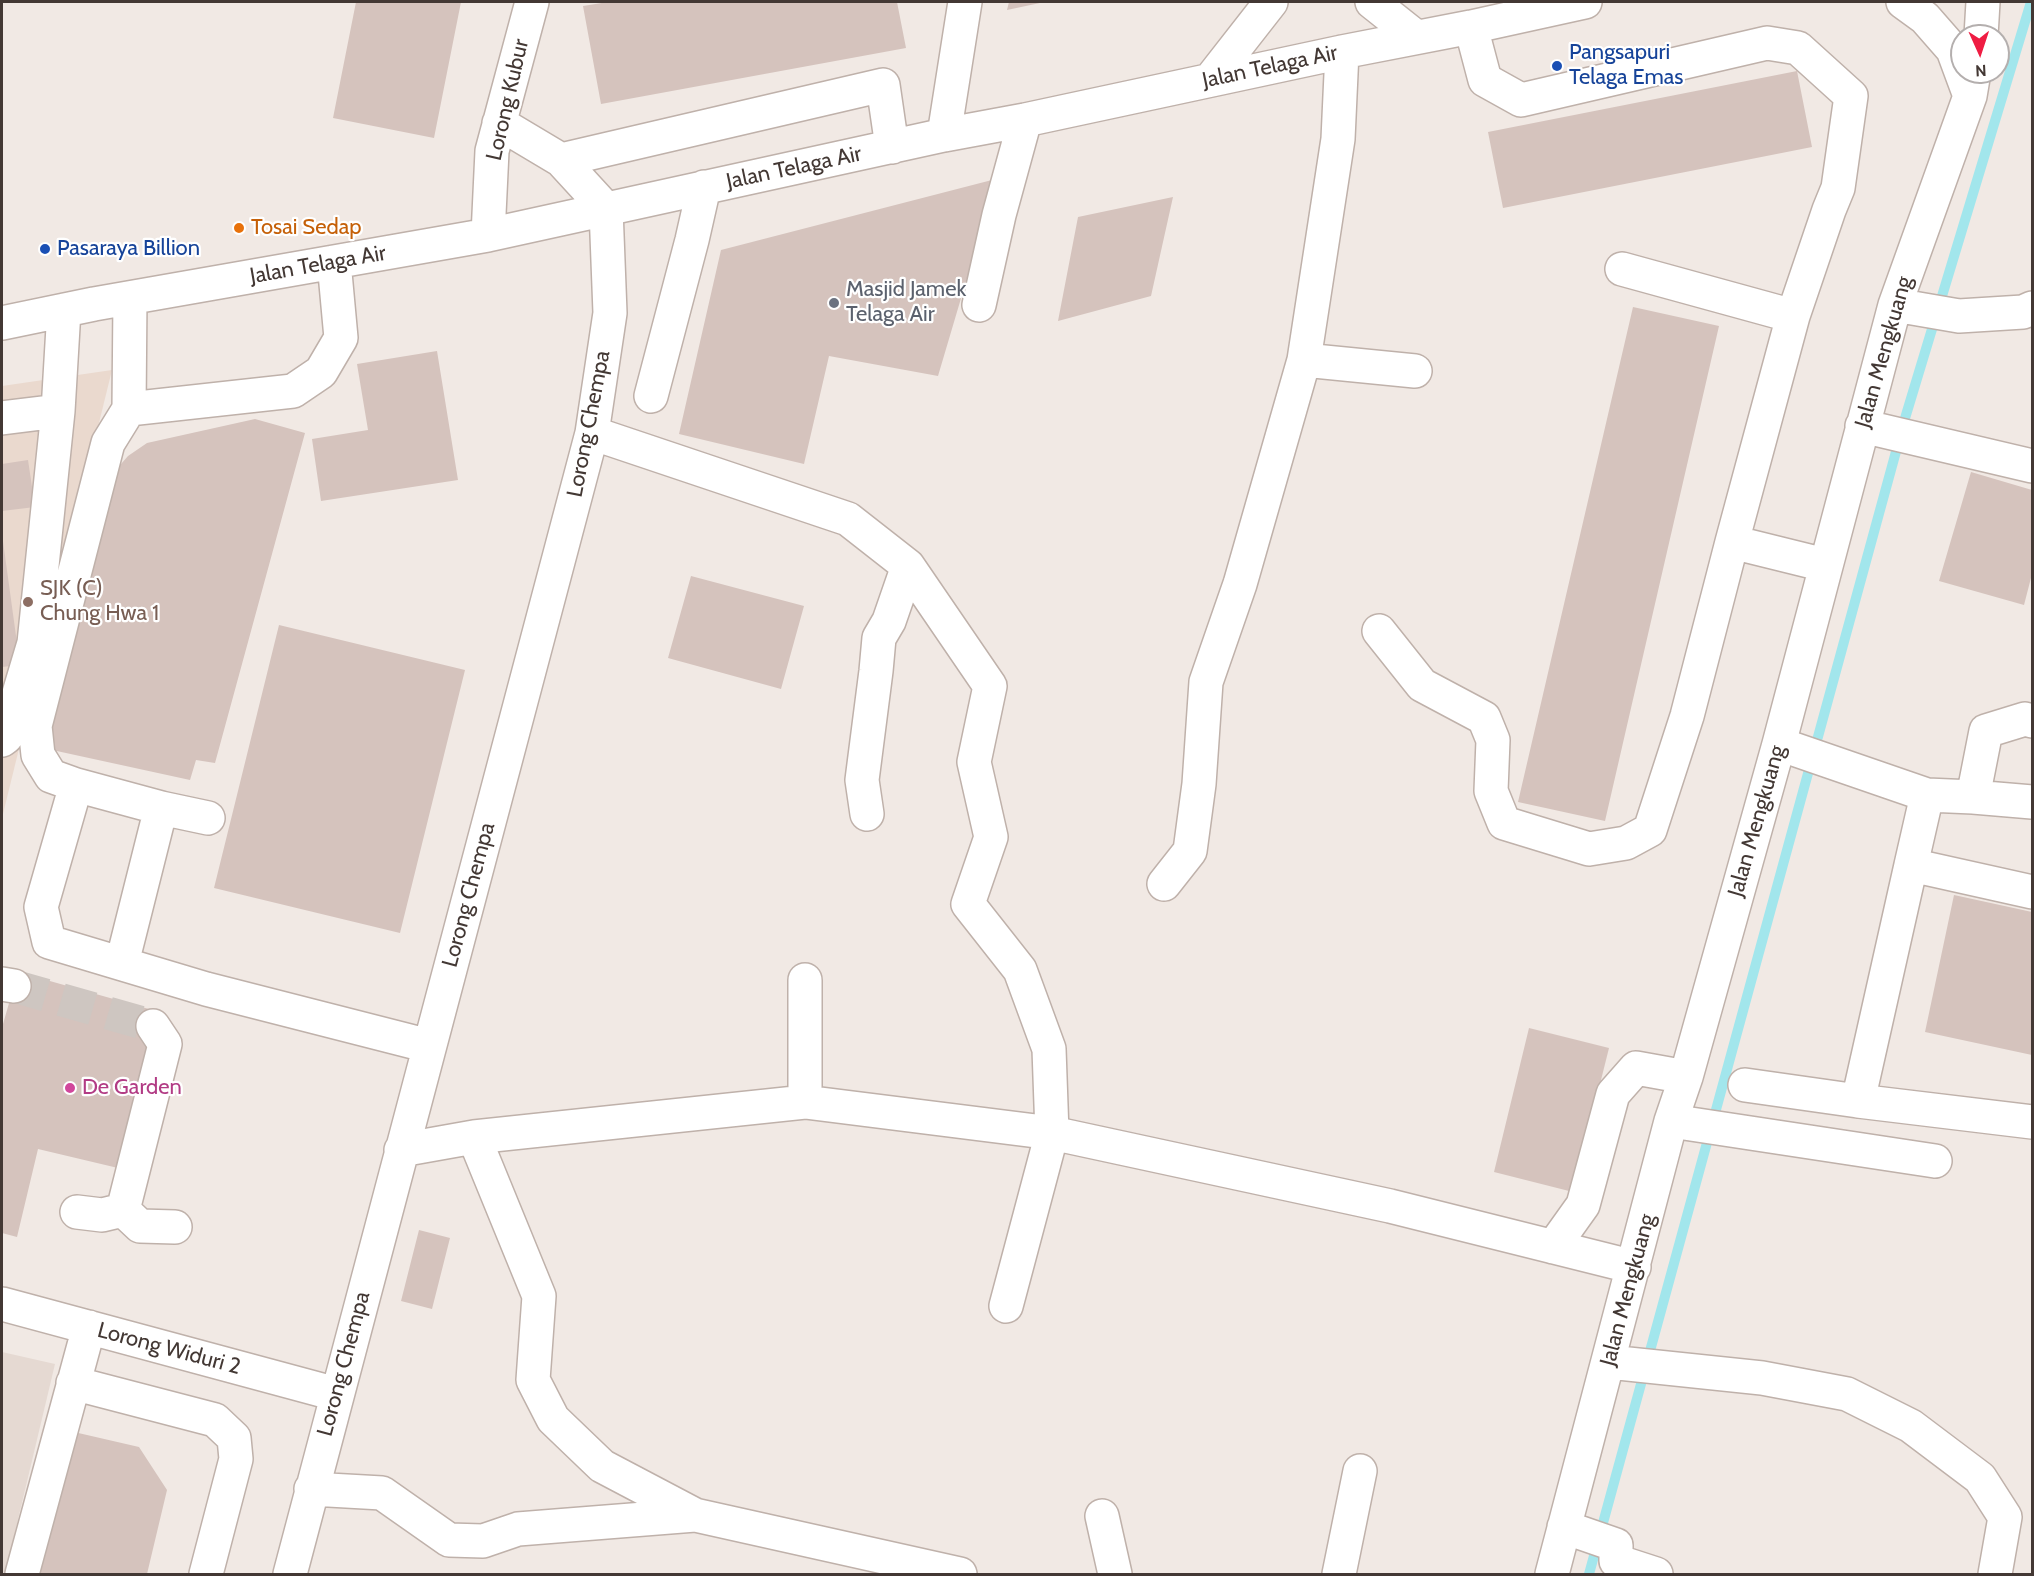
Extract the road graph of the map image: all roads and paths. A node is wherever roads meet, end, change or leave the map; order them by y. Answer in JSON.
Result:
{"nodes":[{"id":1,"x":532,"y":2,"type":"edge"},
{"id":2,"x":965,"y":2,"type":"edge"},
{"id":3,"x":1271,"y":2,"type":"edge"},
{"id":4,"x":1372,"y":2,"type":"edge"},
{"id":5,"x":1585,"y":2,"type":"edge"},
{"id":6,"x":1903,"y":2,"type":"edge"},
{"id":7,"x":1983,"y":2,"type":"edge"},
{"id":8,"x":1982,"y":24,"type":"edge"},
{"id":9,"x":1471,"y":27,"type":"junction"},
{"id":10,"x":1416,"y":37,"type":"junction"},
{"id":11,"x":1950,"y":47,"type":"edge"},
{"id":12,"x":1342,"y":52,"type":"junction"},
{"id":13,"x":1210,"y":80,"type":"junction"},
{"id":14,"x":1972,"y":84,"type":"edge"},
{"id":15,"x":1025,"y":120,"type":"junction"},
{"id":16,"x":499,"y":123,"type":"junction"},
{"id":17,"x":944,"y":135,"type":"junction"},
{"id":18,"x":892,"y":147,"type":"junction"},
{"id":19,"x":561,"y":160,"type":"junction"},
{"id":20,"x":704,"y":187,"type":"junction"},
{"id":21,"x":606,"y":209,"type":"junction"},
{"id":22,"x":488,"y":235,"type":"junction"},
{"id":23,"x":334,"y":262,"type":"junction"},
{"id":24,"x":1622,"y":269,"type":"dead end"},
{"id":25,"x":130,"y":298,"type":"junction"},
{"id":26,"x":979,"y":305,"type":"dead end"},
{"id":27,"x":1907,"y":307,"type":"junction"},
{"id":28,"x":2032,"y":308,"type":"edge"},
{"id":29,"x":64,"y":310,"type":"junction"},
{"id":30,"x":1793,"y":316,"type":"junction"},
{"id":31,"x":2,"y":323,"type":"edge"},
{"id":32,"x":1304,"y":360,"type":"junction"},
{"id":33,"x":1415,"y":371,"type":"dead end"},
{"id":34,"x":651,"y":396,"type":"dead end"},
{"id":35,"x":129,"y":409,"type":"junction"},
{"id":36,"x":58,"y":411,"type":"junction"},
{"id":37,"x":2,"y":418,"type":"edge"},
{"id":38,"x":1873,"y":428,"type":"junction"},
{"id":39,"x":592,"y":433,"type":"junction"},
{"id":40,"x":2032,"y":466,"type":"edge"},
{"id":41,"x":1732,"y":542,"type":"junction"},
{"id":42,"x":1825,"y":565,"type":"junction"},
{"id":43,"x":908,"y":566,"type":"junction"},
{"id":44,"x":1379,"y":631,"type":"dead end"},
{"id":45,"x":2032,"y":721,"type":"edge"},
{"id":46,"x":2,"y":740,"type":"edge"},
{"id":47,"x":1787,"y":747,"type":"junction"},
{"id":48,"x":76,"y":785,"type":"junction"},
{"id":49,"x":1927,"y":795,"type":"junction"},
{"id":50,"x":1972,"y":797,"type":"junction"},
{"id":51,"x":2032,"y":802,"type":"edge"},
{"id":52,"x":161,"y":808,"type":"junction"},
{"id":53,"x":867,"y":814,"type":"dead end"},
{"id":54,"x":208,"y":818,"type":"dead end"},
{"id":55,"x":1911,"y":865,"type":"junction"},
{"id":56,"x":1164,"y":884,"type":"dead end"},
{"id":57,"x":2032,"y":892,"type":"edge"},
{"id":58,"x":122,"y":963,"type":"junction"},
{"id":59,"x":805,"y":980,"type":"dead end"},
{"id":60,"x":153,"y":1026,"type":"dead end"},
{"id":61,"x":429,"y":1046,"type":"junction"},
{"id":62,"x":1686,"y":1077,"type":"junction"},
{"id":63,"x":1745,"y":1085,"type":"dead end"},
{"id":64,"x":1858,"y":1101,"type":"junction"},
{"id":65,"x":805,"y":1102,"type":"junction"},
{"id":66,"x":2032,"y":1122,"type":"edge"},
{"id":67,"x":1682,"y":1123,"type":"junction"},
{"id":68,"x":1052,"y":1133,"type":"junction"},
{"id":69,"x":474,"y":1137,"type":"junction"},
{"id":70,"x":401,"y":1150,"type":"junction"},
{"id":71,"x":1935,"y":1161,"type":"dead end"},
{"id":72,"x":123,"y":1210,"type":"junction"},
{"id":73,"x":76,"y":1212,"type":"dead end"},
{"id":74,"x":175,"y":1227,"type":"dead end"},
{"id":75,"x":1553,"y":1247,"type":"junction"},
{"id":76,"x":1634,"y":1267,"type":"junction"},
{"id":77,"x":2,"y":1304,"type":"edge"},
{"id":78,"x":1006,"y":1306,"type":"dead end"},
{"id":79,"x":89,"y":1327,"type":"junction"},
{"id":80,"x":1618,"y":1363,"type":"junction"},
{"id":81,"x":73,"y":1383,"type":"junction"},
{"id":82,"x":336,"y":1394,"type":"junction"},
{"id":83,"x":1360,"y":1471,"type":"dead end"},
{"id":84,"x":311,"y":1489,"type":"junction"},
{"id":85,"x":695,"y":1515,"type":"junction"},
{"id":86,"x":1102,"y":1516,"type":"dead end"},
{"id":87,"x":1573,"y":1530,"type":"junction"},
{"id":88,"x":22,"y":1575,"type":"edge"},
{"id":89,"x":206,"y":1575,"type":"edge"},
{"id":90,"x":290,"y":1575,"type":"edge"},
{"id":91,"x":960,"y":1575,"type":"edge"},
{"id":92,"x":1115,"y":1575,"type":"edge"},
{"id":93,"x":1340,"y":1575,"type":"edge"},
{"id":94,"x":1552,"y":1575,"type":"edge"},
{"id":95,"x":1656,"y":1575,"type":"edge"},
{"id":96,"x":1995,"y":1575,"type":"edge"}],
"edges":[{"from":1,"to":16,"type":"street","name":"Lorong Kubur"},
{"from":2,"to":17,"type":"street"},
{"from":3,"to":13,"type":"street"},
{"from":4,"to":10,"type":"street"},
{"from":5,"to":9,"type":"street","name":"Jalan Telaga Air"},
{"from":6,"to":11,"type":"street"},
{"from":7,"to":8,"type":"street"},
{"from":9,"to":10,"type":"street","name":"Jalan Telaga Air"},
{"from":9,"to":30,"type":"street"},
{"from":10,"to":12,"type":"street","name":"Jalan Telaga Air"},
{"from":12,"to":13,"type":"street","name":"Jalan Telaga Air"},
{"from":12,"to":32,"type":"street"},
{"from":13,"to":15,"type":"street","name":"Jalan Telaga Air"},
{"from":14,"to":27,"type":"street","name":"Jalan Mengkuang"},
{"from":15,"to":17,"type":"street","name":"Jalan Telaga Air"},
{"from":15,"to":26,"type":"street"},
{"from":16,"to":19,"type":"street"},
{"from":16,"to":22,"type":"street","name":"Lorong Kubur"},
{"from":17,"to":18,"type":"street","name":"Jalan Telaga Air"},
{"from":18,"to":19,"type":"street"},
{"from":18,"to":20,"type":"street","name":"Jalan Telaga Air"},
{"from":19,"to":21,"type":"street"},
{"from":20,"to":21,"type":"street","name":"Jalan Telaga Air"},
{"from":20,"to":34,"type":"street"},
{"from":21,"to":22,"type":"street","name":"Jalan Telaga Air"},
{"from":21,"to":39,"type":"street","name":"Lorong Chempa"},
{"from":22,"to":23,"type":"street","name":"Jalan Telaga Air"},
{"from":23,"to":25,"type":"street","name":"Jalan Telaga Air"},
{"from":23,"to":35,"type":"street"},
{"from":24,"to":30,"type":"street"},
{"from":25,"to":29,"type":"street","name":"Jalan Telaga Air"},
{"from":25,"to":35,"type":"street"},
{"from":27,"to":28,"type":"street"},
{"from":27,"to":38,"type":"street","name":"Jalan Mengkuang"},
{"from":29,"to":31,"type":"street","name":"Jalan Telaga Air"},
{"from":29,"to":36,"type":"street"},
{"from":30,"to":41,"type":"street"},
{"from":32,"to":33,"type":"street"},
{"from":32,"to":56,"type":"street"},
{"from":35,"to":48,"type":"street"},
{"from":36,"to":37,"type":"street"},
{"from":36,"to":46,"type":"street"},
{"from":38,"to":40,"type":"street"},
{"from":38,"to":42,"type":"street","name":"Jalan Mengkuang"},
{"from":39,"to":43,"type":"street"},
{"from":39,"to":61,"type":"street","name":"Lorong Chempa"},
{"from":41,"to":42,"type":"street"},
{"from":41,"to":44,"type":"street"},
{"from":42,"to":47,"type":"street","name":"Jalan Mengkuang"},
{"from":43,"to":53,"type":"street"},
{"from":43,"to":68,"type":"street"},
{"from":45,"to":50,"type":"street"},
{"from":47,"to":49,"type":"street"},
{"from":47,"to":62,"type":"street","name":"Jalan Mengkuang"},
{"from":48,"to":52,"type":"street"},
{"from":48,"to":58,"type":"street"},
{"from":49,"to":50,"type":"street"},
{"from":49,"to":55,"type":"street"},
{"from":50,"to":51,"type":"street"},
{"from":52,"to":54,"type":"street"},
{"from":52,"to":58,"type":"street"},
{"from":55,"to":57,"type":"street"},
{"from":55,"to":64,"type":"street"},
{"from":58,"to":61,"type":"street"},
{"from":59,"to":65,"type":"street"},
{"from":60,"to":72,"type":"street"},
{"from":61,"to":70,"type":"street","name":"Lorong Chempa"},
{"from":62,"to":67,"type":"street","name":"Jalan Mengkuang"},
{"from":62,"to":75,"type":"street"},
{"from":63,"to":64,"type":"street"},
{"from":64,"to":66,"type":"street"},
{"from":65,"to":68,"type":"street"},
{"from":65,"to":69,"type":"street"},
{"from":67,"to":71,"type":"street"},
{"from":67,"to":76,"type":"street","name":"Jalan Mengkuang"},
{"from":68,"to":75,"type":"street"},
{"from":68,"to":78,"type":"street"},
{"from":69,"to":70,"type":"street"},
{"from":69,"to":85,"type":"street"},
{"from":70,"to":82,"type":"street","name":"Lorong Chempa"},
{"from":72,"to":73,"type":"street"},
{"from":72,"to":74,"type":"street"},
{"from":75,"to":76,"type":"street"},
{"from":76,"to":80,"type":"street","name":"Jalan Mengkuang"},
{"from":77,"to":79,"type":"street","name":"Lorong Widuri 2"},
{"from":79,"to":81,"type":"street"},
{"from":79,"to":82,"type":"street","name":"Lorong Widuri 2"},
{"from":80,"to":87,"type":"street","name":"Jalan Mengkuang"},
{"from":80,"to":96,"type":"street"},
{"from":81,"to":88,"type":"street"},
{"from":81,"to":89,"type":"street"},
{"from":82,"to":84,"type":"street","name":"Lorong Chempa"},
{"from":83,"to":93,"type":"street"},
{"from":84,"to":85,"type":"street"},
{"from":84,"to":90,"type":"street","name":"Lorong Chempa"},
{"from":85,"to":91,"type":"street"},
{"from":86,"to":92,"type":"street"},
{"from":87,"to":94,"type":"street","name":"Jalan Mengkuang"},
{"from":87,"to":95,"type":"street"}]}
